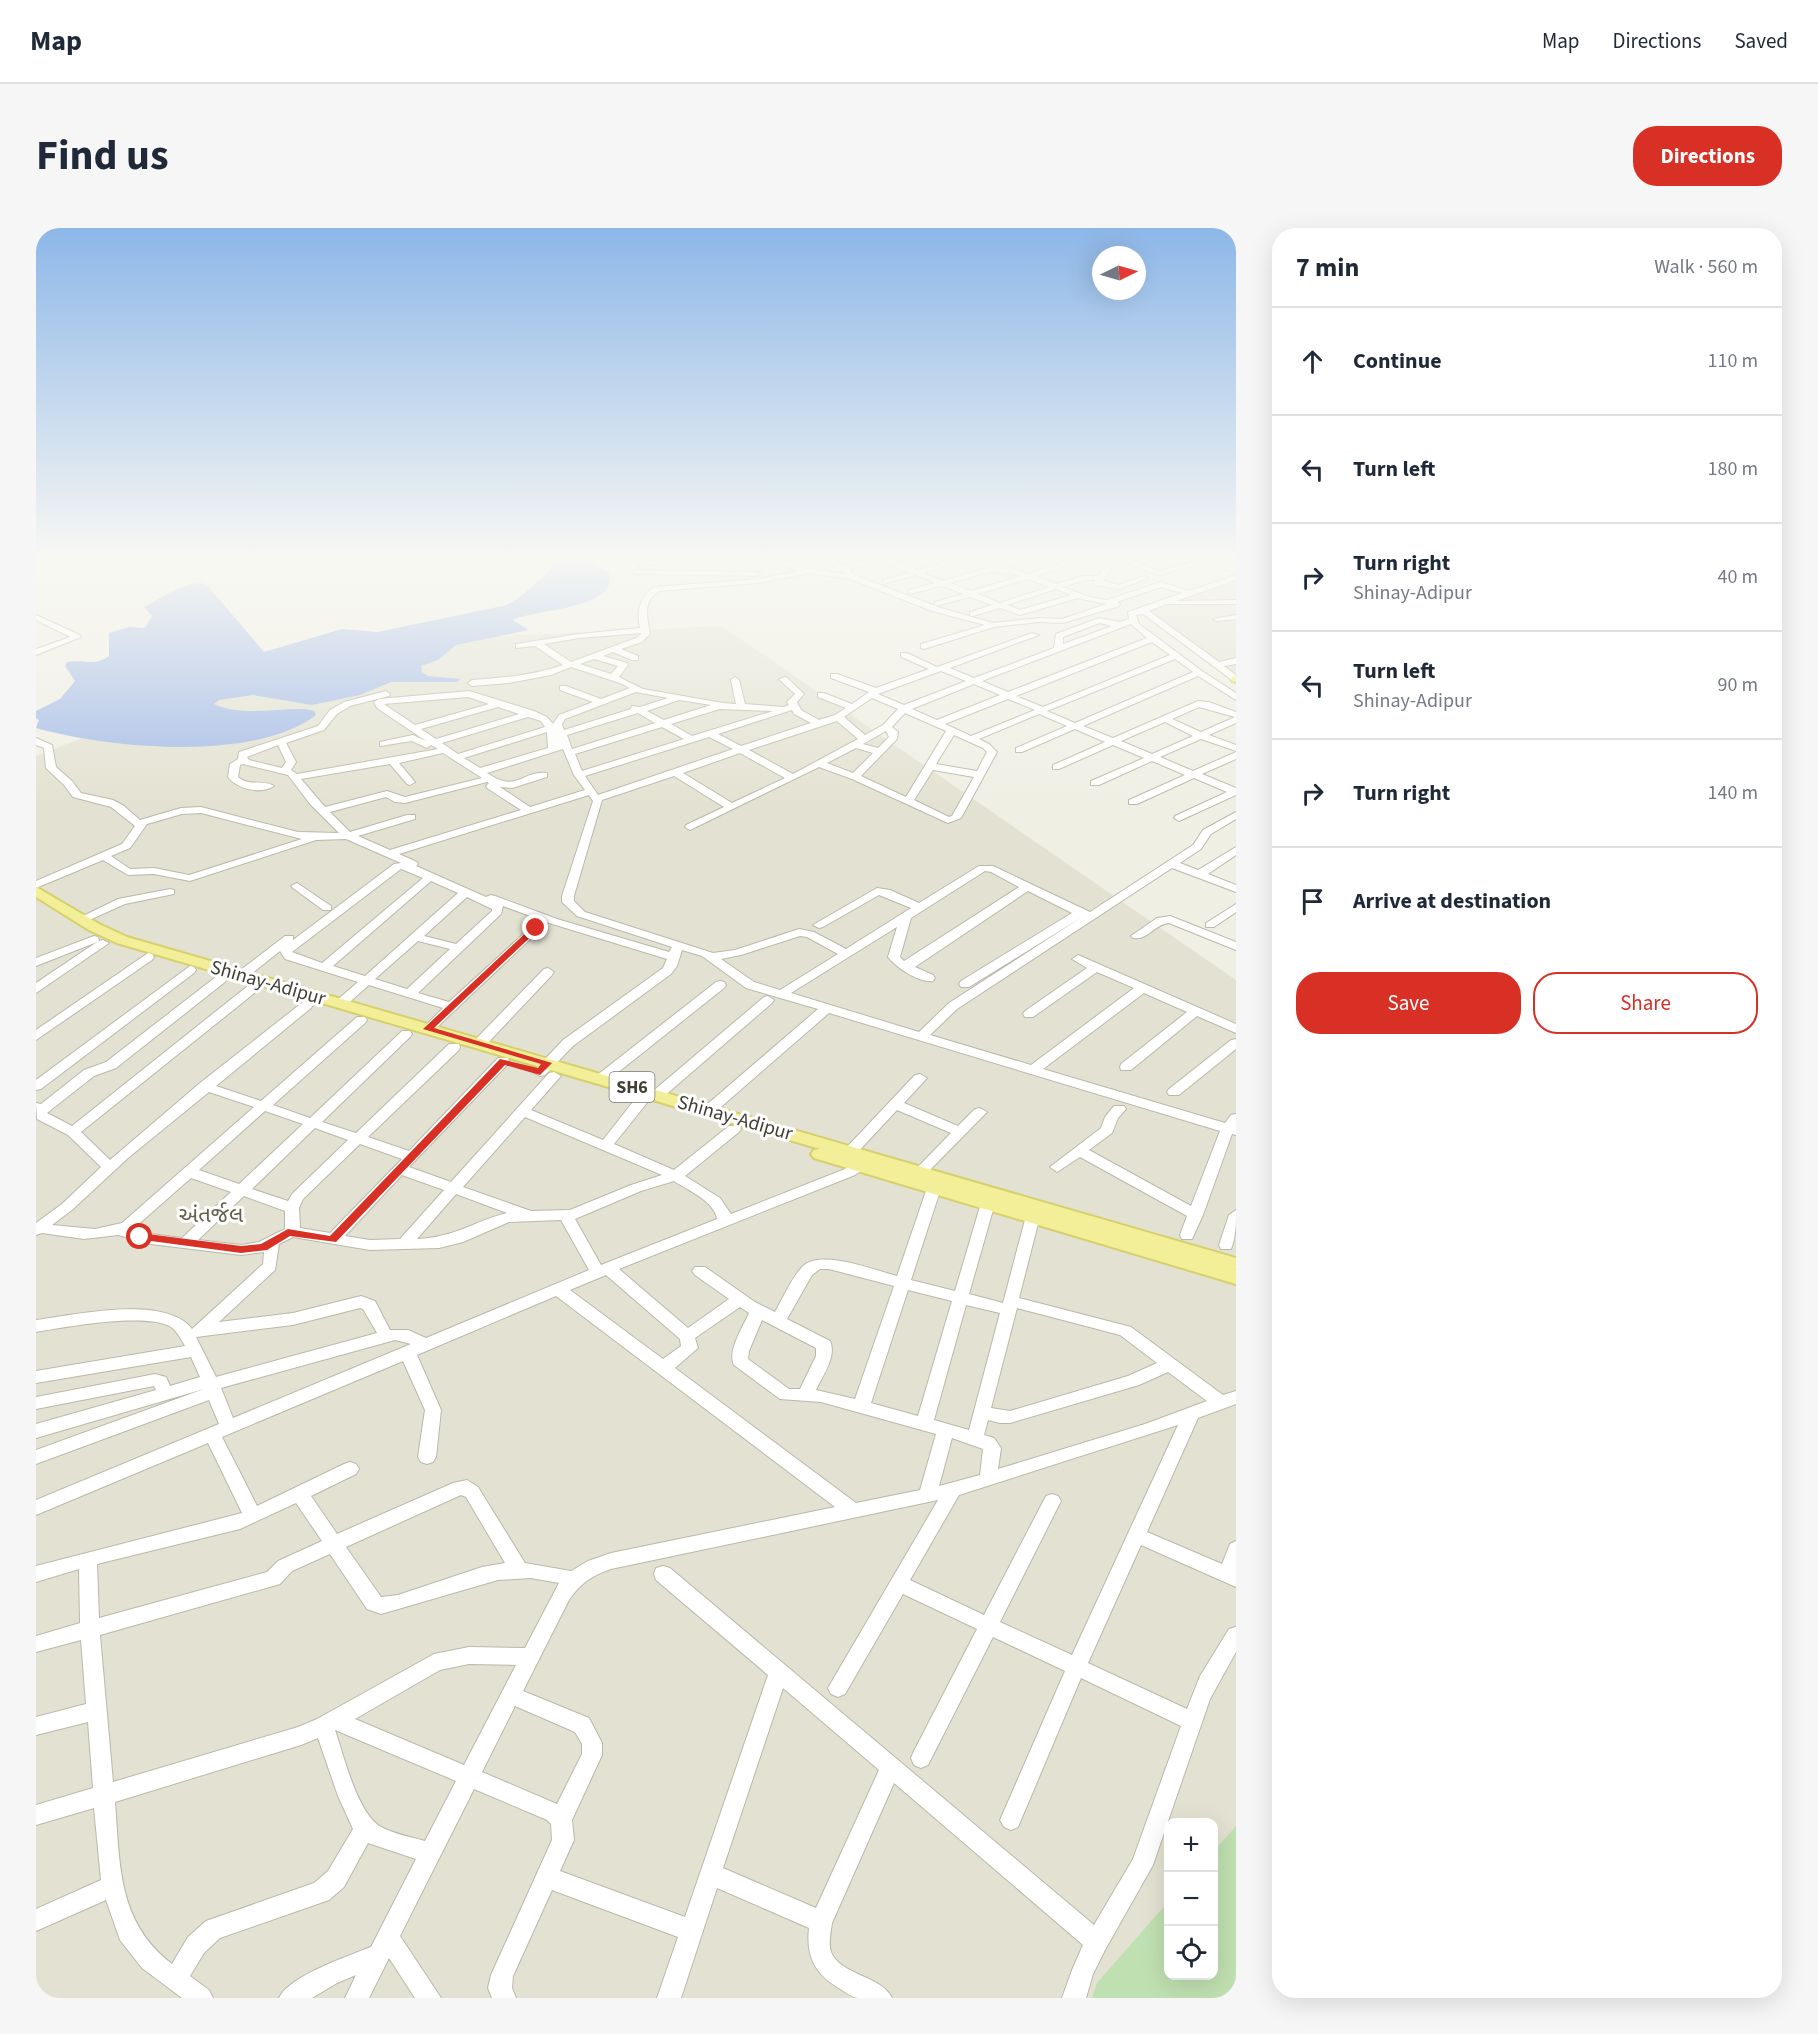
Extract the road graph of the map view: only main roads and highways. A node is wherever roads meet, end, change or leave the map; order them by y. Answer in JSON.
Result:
{"nodes":[{"id":1,"x":36,"y":891,"type":"edge"},
{"id":2,"x":36,"y":904,"type":"edge"},
{"id":3,"x":547,"y":1070,"type":"junction"},
{"id":4,"x":859,"y":1157,"type":"junction"},
{"id":5,"x":1236,"y":1264,"type":"edge"},
{"id":6,"x":1236,"y":1276,"type":"edge"}],
"edges":[{"from":1,"to":3,"type":"main road","name":"Shinay-Adipur","number":"SH6"},
{"from":2,"to":3,"type":"main road","name":"Shinay-Adipur","number":"SH6"},
{"from":3,"to":4,"type":"main road","name":"Shinay-Adipur","number":"SH6"},
{"from":3,"to":4,"type":"main road","name":"Shinay-Adipur","number":"SH6"},
{"from":4,"to":5,"type":"main road","name":"Shinay-Adipur","number":"SH6"},
{"from":4,"to":6,"type":"main road","name":"Shinay-Adipur","number":"SH6"}]}
